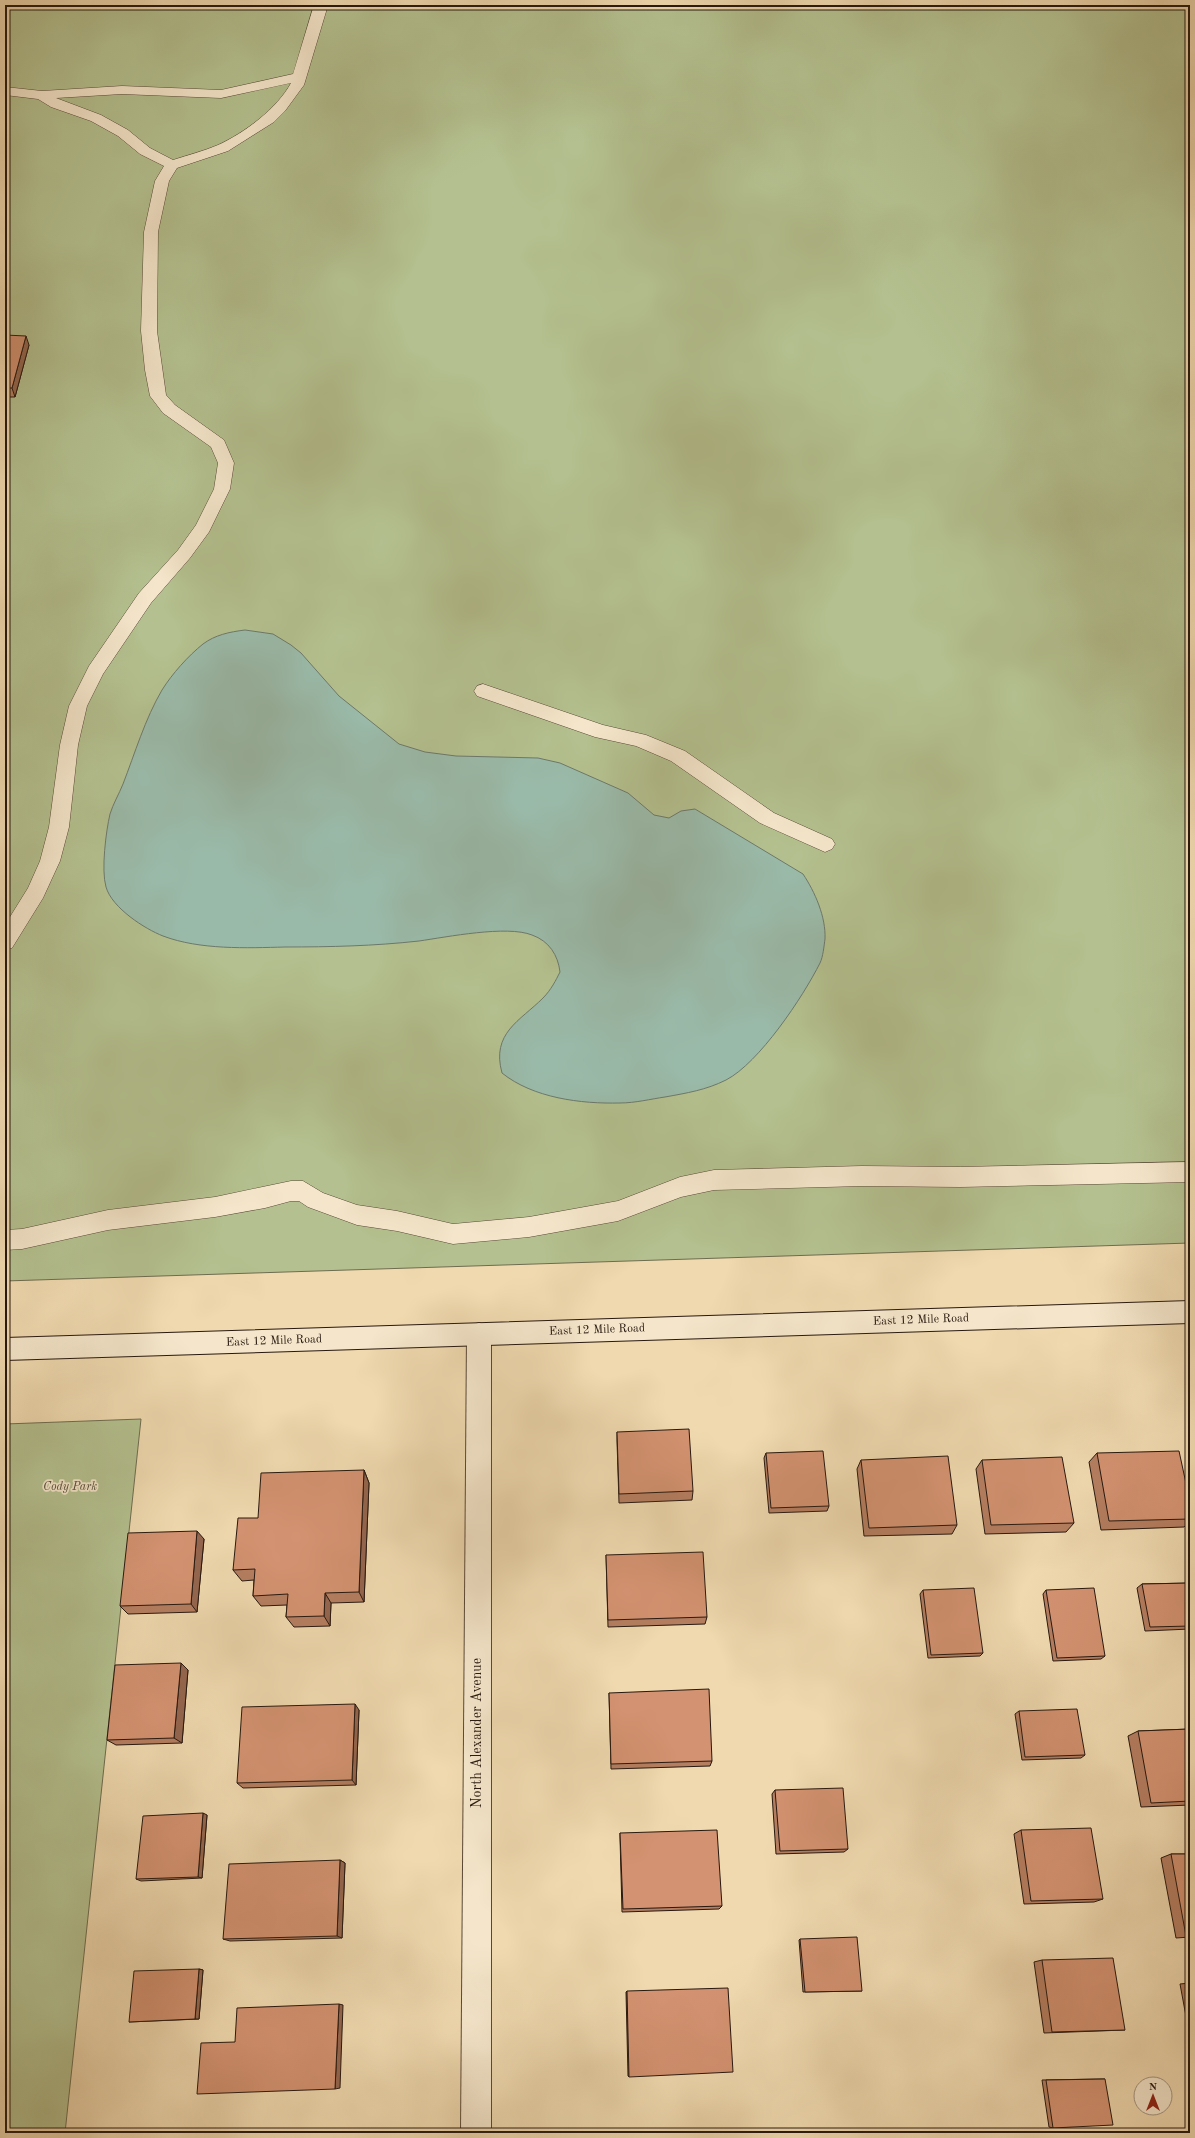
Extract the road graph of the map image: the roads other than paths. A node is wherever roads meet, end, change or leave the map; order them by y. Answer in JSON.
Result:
{"nodes":[{"id":1,"x":321,"y":5,"type":"edge"},
{"id":2,"x":299,"y":77,"type":"junction"},
{"id":3,"x":5,"y":91,"type":"edge"},
{"id":4,"x":42,"y":95,"type":"junction"},
{"id":5,"x":172,"y":165,"type":"junction"},
{"id":6,"x":483,"y":691,"type":"dead end"},
{"id":7,"x":824,"y":844,"type":"dead end"},
{"id":8,"x":5,"y":942,"type":"edge"},
{"id":9,"x":1190,"y":1172,"type":"edge"},
{"id":10,"x":5,"y":1240,"type":"edge"},
{"id":11,"x":1190,"y":1312,"type":"edge"},
{"id":12,"x":479,"y":1334,"type":"junction"},
{"id":13,"x":5,"y":1349,"type":"edge"},
{"id":14,"x":476,"y":2133,"type":"edge"}],
"edges":[{"from":1,"to":2,"type":"lane"},
{"from":2,"to":4,"type":"lane"},
{"from":2,"to":5,"type":"lane"},
{"from":3,"to":4,"type":"lane"},
{"from":4,"to":5,"type":"lane"},
{"from":5,"to":8,"type":"lane"},
{"from":6,"to":7,"type":"lane"},
{"from":9,"to":10,"type":"lane"},
{"from":11,"to":12,"type":"main road","name":"East 12 Mile Road"},
{"from":12,"to":13,"type":"main road","name":"East 12 Mile Road"},
{"from":12,"to":14,"type":"main road","name":"North Alexander Avenue"}]}
